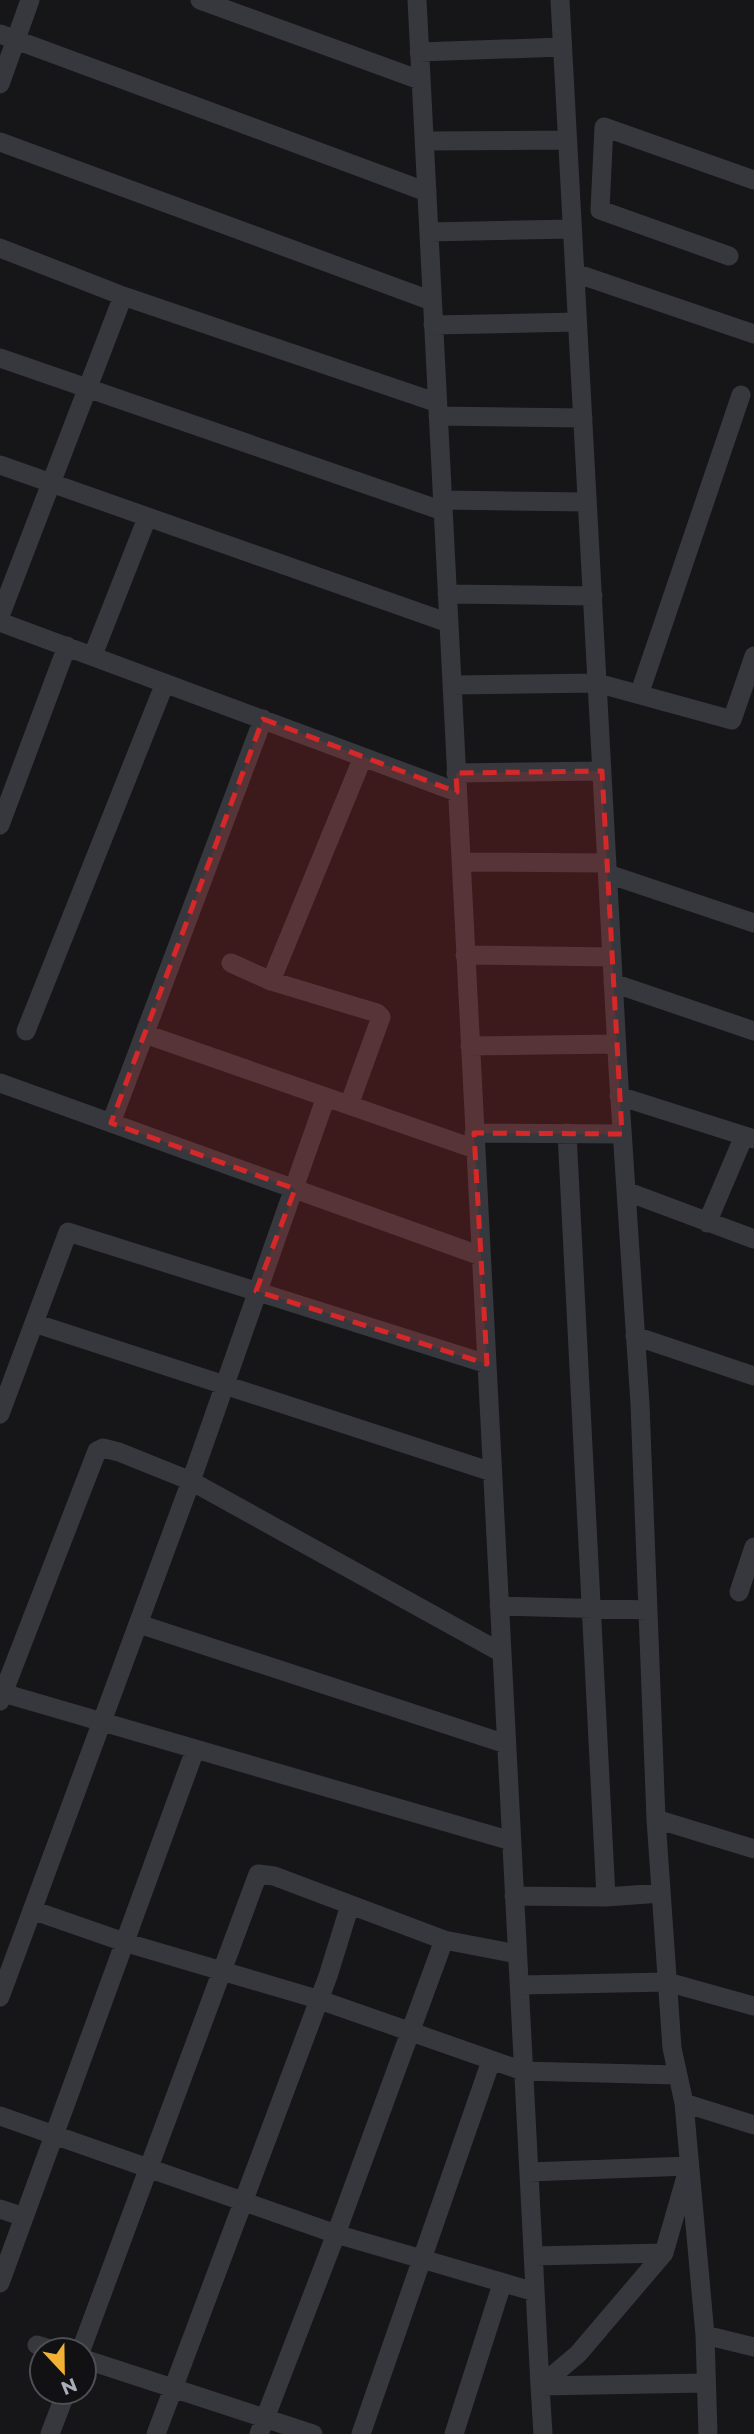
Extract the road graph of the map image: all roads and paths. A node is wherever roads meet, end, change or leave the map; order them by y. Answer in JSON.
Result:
{"nodes":[{"id":1,"x":30,"y":0,"type":"edge"},
{"id":2,"x":200,"y":0,"type":"edge"},
{"id":3,"x":417,"y":0,"type":"edge"},
{"id":4,"x":560,"y":0,"type":"edge"},
{"id":5,"x":8,"y":37,"type":"edge"},
{"id":6,"x":562,"y":47,"type":"junction"},
{"id":7,"x":419,"y":52,"type":"junction"},
{"id":8,"x":420,"y":80,"type":"junction"},
{"id":9,"x":0,"y":84,"type":"edge"},
{"id":10,"x":567,"y":140,"type":"junction"},
{"id":11,"x":424,"y":141,"type":"junction"},
{"id":12,"x":0,"y":142,"type":"edge"},
{"id":13,"x":754,"y":180,"type":"edge"},
{"id":14,"x":427,"y":192,"type":"junction"},
{"id":15,"x":572,"y":229,"type":"junction"},
{"id":16,"x":429,"y":232,"type":"junction"},
{"id":17,"x":0,"y":248,"type":"edge"},
{"id":18,"x":729,"y":256,"type":"dead end"},
{"id":19,"x":575,"y":273,"type":"junction"},
{"id":20,"x":123,"y":296,"type":"junction"},
{"id":21,"x":432,"y":301,"type":"junction"},
{"id":22,"x":578,"y":322,"type":"junction"},
{"id":23,"x":433,"y":324,"type":"junction"},
{"id":24,"x":754,"y":334,"type":"edge"},
{"id":25,"x":0,"y":358,"type":"edge"},
{"id":26,"x":86,"y":389,"type":"junction"},
{"id":27,"x":741,"y":395,"type":"dead end"},
{"id":28,"x":436,"y":409,"type":"junction"},
{"id":29,"x":583,"y":418,"type":"junction"},
{"id":30,"x":0,"y":466,"type":"edge"},
{"id":31,"x":49,"y":483,"type":"junction"},
{"id":32,"x":587,"y":502,"type":"junction"},
{"id":33,"x":443,"y":505,"type":"junction"},
{"id":34,"x":147,"y":518,"type":"junction"},
{"id":35,"x":447,"y":594,"type":"junction"},
{"id":36,"x":593,"y":596,"type":"junction"},
{"id":37,"x":0,"y":616,"type":"edge"},
{"id":38,"x":0,"y":622,"type":"edge"},
{"id":39,"x":446,"y":622,"type":"junction"},
{"id":40,"x":67,"y":646,"type":"junction"},
{"id":41,"x":93,"y":655,"type":"junction"},
{"id":42,"x":754,"y":656,"type":"edge"},
{"id":43,"x":164,"y":683,"type":"junction"},
{"id":44,"x":597,"y":683,"type":"junction"},
{"id":45,"x":452,"y":685,"type":"junction"},
{"id":46,"x":640,"y":692,"type":"junction"},
{"id":47,"x":263,"y":719,"type":"junction"},
{"id":48,"x":363,"y":757,"type":"junction"},
{"id":49,"x":602,"y":771,"type":"junction"},
{"id":50,"x":457,"y":783,"type":"junction"},
{"id":51,"x":0,"y":825,"type":"edge"},
{"id":52,"x":461,"y":862,"type":"junction"},
{"id":53,"x":607,"y":869,"type":"junction"},
{"id":54,"x":754,"y":923,"type":"edge"},
{"id":55,"x":465,"y":955,"type":"junction"},
{"id":56,"x":612,"y":957,"type":"junction"},
{"id":57,"x":231,"y":963,"type":"dead end"},
{"id":58,"x":271,"y":981,"type":"junction"},
{"id":59,"x":613,"y":983,"type":"junction"},
{"id":60,"x":26,"y":1031,"type":"dead end"},
{"id":61,"x":754,"y":1031,"type":"edge"},
{"id":62,"x":145,"y":1034,"type":"junction"},
{"id":63,"x":616,"y":1044,"type":"junction"},
{"id":64,"x":470,"y":1046,"type":"junction"},
{"id":65,"x":0,"y":1083,"type":"edge"},
{"id":66,"x":620,"y":1096,"type":"junction"},
{"id":67,"x":326,"y":1097,"type":"junction"},
{"id":68,"x":349,"y":1105,"type":"junction"},
{"id":69,"x":111,"y":1123,"type":"junction"},
{"id":70,"x":567,"y":1133,"type":"junction"},
{"id":71,"x":622,"y":1134,"type":"junction"},
{"id":72,"x":749,"y":1137,"type":"edge"},
{"id":73,"x":475,"y":1141,"type":"junction"},
{"id":74,"x":295,"y":1189,"type":"junction"},
{"id":75,"x":628,"y":1192,"type":"junction"},
{"id":76,"x":707,"y":1223,"type":"junction"},
{"id":77,"x":754,"y":1239,"type":"edge"},
{"id":78,"x":481,"y":1256,"type":"junction"},
{"id":79,"x":256,"y":1291,"type":"junction"},
{"id":80,"x":34,"y":1323,"type":"junction"},
{"id":81,"x":635,"y":1336,"type":"junction"},
{"id":82,"x":487,"y":1364,"type":"junction"},
{"id":83,"x":754,"y":1376,"type":"edge"},
{"id":84,"x":224,"y":1385,"type":"junction"},
{"id":85,"x":0,"y":1414,"type":"edge"},
{"id":86,"x":492,"y":1472,"type":"junction"},
{"id":87,"x":191,"y":1481,"type":"junction"},
{"id":88,"x":754,"y":1547,"type":"edge"},
{"id":89,"x":739,"y":1592,"type":"dead end"},
{"id":90,"x":499,"y":1606,"type":"junction"},
{"id":91,"x":590,"y":1607,"type":"junction"},
{"id":92,"x":648,"y":1610,"type":"junction"},
{"id":93,"x":139,"y":1623,"type":"junction"},
{"id":94,"x":502,"y":1653,"type":"junction"},
{"id":95,"x":1,"y":1697,"type":"edge"},
{"id":96,"x":103,"y":1723,"type":"junction"},
{"id":97,"x":506,"y":1744,"type":"junction"},
{"id":98,"x":195,"y":1750,"type":"junction"},
{"id":99,"x":656,"y":1819,"type":"junction"},
{"id":100,"x":511,"y":1841,"type":"junction"},
{"id":101,"x":754,"y":1849,"type":"edge"},
{"id":102,"x":661,"y":1893,"type":"junction"},
{"id":103,"x":514,"y":1896,"type":"junction"},
{"id":104,"x":606,"y":1897,"type":"junction"},
{"id":105,"x":350,"y":1905,"type":"junction"},
{"id":106,"x":32,"y":1910,"type":"junction"},
{"id":107,"x":444,"y":1940,"type":"junction"},
{"id":108,"x":127,"y":1943,"type":"junction"},
{"id":109,"x":517,"y":1954,"type":"junction"},
{"id":110,"x":221,"y":1970,"type":"junction"},
{"id":111,"x":667,"y":1982,"type":"junction"},
{"id":112,"x":521,"y":1985,"type":"junction"},
{"id":113,"x":0,"y":1997,"type":"edge"},
{"id":114,"x":317,"y":1999,"type":"junction"},
{"id":115,"x":754,"y":2006,"type":"edge"},
{"id":116,"x":411,"y":2032,"type":"junction"},
{"id":117,"x":491,"y":2061,"type":"junction"},
{"id":118,"x":523,"y":2071,"type":"junction"},
{"id":119,"x":677,"y":2075,"type":"junction"},
{"id":120,"x":684,"y":2103,"type":"junction"},
{"id":121,"x":0,"y":2116,"type":"edge"},
{"id":122,"x":754,"y":2125,"type":"edge"},
{"id":123,"x":56,"y":2136,"type":"junction"},
{"id":124,"x":689,"y":2166,"type":"junction"},
{"id":125,"x":149,"y":2169,"type":"junction"},
{"id":126,"x":529,"y":2172,"type":"junction"},
{"id":127,"x":244,"y":2202,"type":"junction"},
{"id":128,"x":0,"y":2209,"type":"edge"},
{"id":129,"x":24,"y":2217,"type":"junction"},
{"id":130,"x":337,"y":2234,"type":"junction"},
{"id":131,"x":664,"y":2253,"type":"junction"},
{"id":132,"x":533,"y":2256,"type":"junction"},
{"id":133,"x":423,"y":2260,"type":"junction"},
{"id":134,"x":0,"y":2283,"type":"edge"},
{"id":135,"x":502,"y":2284,"type":"junction"},
{"id":136,"x":535,"y":2291,"type":"junction"},
{"id":137,"x":705,"y":2334,"type":"junction"},
{"id":138,"x":86,"y":2336,"type":"edge"},
{"id":139,"x":754,"y":2347,"type":"edge"},
{"id":140,"x":98,"y":2364,"type":"edge"},
{"id":141,"x":706,"y":2383,"type":"junction"},
{"id":142,"x":540,"y":2386,"type":"junction"},
{"id":143,"x":173,"y":2389,"type":"junction"},
{"id":144,"x":61,"y":2406,"type":"edge"},
{"id":145,"x":262,"y":2426,"type":"edge"},
{"id":146,"x":50,"y":2434,"type":"edge"},
{"id":147,"x":156,"y":2434,"type":"edge"},
{"id":148,"x":313,"y":2434,"type":"edge"},
{"id":149,"x":361,"y":2434,"type":"edge"},
{"id":150,"x":454,"y":2434,"type":"edge"},
{"id":151,"x":543,"y":2434,"type":"edge"},
{"id":152,"x":709,"y":2434,"type":"edge"}],
"edges":[{"from":1,"to":5,"type":"street"},
{"from":2,"to":8,"type":"street"},
{"from":3,"to":7,"type":"street"},
{"from":4,"to":6,"type":"street"},
{"from":5,"to":9,"type":"street"},
{"from":5,"to":14,"type":"street"},
{"from":6,"to":7,"type":"street"},
{"from":6,"to":10,"type":"street"},
{"from":7,"to":8,"type":"street"},
{"from":8,"to":11,"type":"street"},
{"from":10,"to":11,"type":"street"},
{"from":10,"to":15,"type":"street"},
{"from":11,"to":14,"type":"street"},
{"from":12,"to":21,"type":"street"},
{"from":13,"to":18,"type":"street"},
{"from":14,"to":16,"type":"street"},
{"from":15,"to":16,"type":"street"},
{"from":15,"to":19,"type":"street"},
{"from":16,"to":21,"type":"street"},
{"from":17,"to":20,"type":"street"},
{"from":19,"to":22,"type":"street"},
{"from":19,"to":24,"type":"street"},
{"from":20,"to":26,"type":"street"},
{"from":20,"to":28,"type":"street"},
{"from":21,"to":23,"type":"street"},
{"from":22,"to":23,"type":"street"},
{"from":22,"to":29,"type":"street"},
{"from":23,"to":28,"type":"street"},
{"from":25,"to":26,"type":"street"},
{"from":26,"to":31,"type":"street"},
{"from":26,"to":33,"type":"street"},
{"from":27,"to":46,"type":"street"},
{"from":28,"to":29,"type":"street"},
{"from":28,"to":33,"type":"street"},
{"from":29,"to":32,"type":"street"},
{"from":30,"to":31,"type":"street"},
{"from":31,"to":34,"type":"street"},
{"from":31,"to":37,"type":"street"},
{"from":32,"to":33,"type":"street"},
{"from":32,"to":36,"type":"street"},
{"from":33,"to":35,"type":"street"},
{"from":34,"to":39,"type":"street"},
{"from":34,"to":41,"type":"street"},
{"from":35,"to":36,"type":"street"},
{"from":35,"to":39,"type":"street"},
{"from":36,"to":44,"type":"street"},
{"from":38,"to":40,"type":"street"},
{"from":39,"to":45,"type":"street"},
{"from":40,"to":41,"type":"street"},
{"from":40,"to":51,"type":"street"},
{"from":41,"to":43,"type":"street"},
{"from":42,"to":46,"type":"street"},
{"from":43,"to":47,"type":"street"},
{"from":43,"to":60,"type":"street"},
{"from":44,"to":45,"type":"street"},
{"from":44,"to":46,"type":"street"},
{"from":44,"to":49,"type":"street"},
{"from":45,"to":50,"type":"street"},
{"from":47,"to":48,"type":"street"},
{"from":47,"to":62,"type":"street"},
{"from":48,"to":50,"type":"street"},
{"from":48,"to":58,"type":"street"},
{"from":49,"to":50,"type":"street"},
{"from":49,"to":53,"type":"street"},
{"from":50,"to":52,"type":"street"},
{"from":52,"to":53,"type":"street"},
{"from":52,"to":55,"type":"street"},
{"from":53,"to":54,"type":"street"},
{"from":53,"to":56,"type":"street"},
{"from":55,"to":56,"type":"street"},
{"from":55,"to":64,"type":"street"},
{"from":56,"to":59,"type":"street"},
{"from":57,"to":58,"type":"street"},
{"from":58,"to":68,"type":"street"},
{"from":59,"to":61,"type":"street"},
{"from":59,"to":63,"type":"street"},
{"from":62,"to":67,"type":"street"},
{"from":62,"to":69,"type":"street"},
{"from":63,"to":64,"type":"street"},
{"from":63,"to":66,"type":"street"},
{"from":64,"to":73,"type":"street"},
{"from":65,"to":69,"type":"street"},
{"from":66,"to":71,"type":"street"},
{"from":66,"to":72,"type":"street"},
{"from":67,"to":68,"type":"street"},
{"from":67,"to":74,"type":"street"},
{"from":68,"to":73,"type":"street"},
{"from":69,"to":74,"type":"street"},
{"from":70,"to":71,"type":"street"},
{"from":70,"to":73,"type":"street"},
{"from":70,"to":91,"type":"street"},
{"from":71,"to":75,"type":"street"},
{"from":72,"to":76,"type":"street"},
{"from":73,"to":78,"type":"street"},
{"from":74,"to":78,"type":"street"},
{"from":74,"to":79,"type":"street"},
{"from":75,"to":76,"type":"street"},
{"from":75,"to":81,"type":"street"},
{"from":76,"to":77,"type":"street"},
{"from":78,"to":82,"type":"street"},
{"from":79,"to":80,"type":"street"},
{"from":79,"to":82,"type":"street"},
{"from":79,"to":84,"type":"street"},
{"from":80,"to":84,"type":"street"},
{"from":80,"to":85,"type":"street"},
{"from":81,"to":83,"type":"street"},
{"from":81,"to":92,"type":"street"},
{"from":82,"to":86,"type":"street"},
{"from":84,"to":86,"type":"street"},
{"from":84,"to":87,"type":"street"},
{"from":86,"to":90,"type":"street"},
{"from":87,"to":93,"type":"street"},
{"from":87,"to":94,"type":"street"},
{"from":87,"to":95,"type":"street"},
{"from":88,"to":89,"type":"street"},
{"from":90,"to":91,"type":"street"},
{"from":90,"to":94,"type":"street"},
{"from":91,"to":92,"type":"street"},
{"from":91,"to":104,"type":"street"},
{"from":92,"to":99,"type":"street"},
{"from":93,"to":96,"type":"street"},
{"from":93,"to":97,"type":"street"},
{"from":94,"to":97,"type":"street"},
{"from":95,"to":96,"type":"street"},
{"from":96,"to":98,"type":"street"},
{"from":96,"to":106,"type":"street"},
{"from":97,"to":100,"type":"street"},
{"from":98,"to":100,"type":"street"},
{"from":98,"to":108,"type":"street"},
{"from":99,"to":101,"type":"street"},
{"from":99,"to":102,"type":"street"},
{"from":100,"to":103,"type":"street"},
{"from":102,"to":104,"type":"street"},
{"from":102,"to":111,"type":"street"},
{"from":103,"to":104,"type":"street"},
{"from":103,"to":109,"type":"street"},
{"from":105,"to":107,"type":"street"},
{"from":105,"to":110,"type":"street"},
{"from":105,"to":114,"type":"street"},
{"from":106,"to":108,"type":"street"},
{"from":106,"to":113,"type":"street"},
{"from":107,"to":109,"type":"street"},
{"from":107,"to":116,"type":"street"},
{"from":108,"to":110,"type":"street"},
{"from":108,"to":123,"type":"street"},
{"from":109,"to":112,"type":"street"},
{"from":110,"to":114,"type":"street"},
{"from":110,"to":125,"type":"street"},
{"from":111,"to":112,"type":"street"},
{"from":111,"to":115,"type":"street"},
{"from":111,"to":119,"type":"street"},
{"from":112,"to":118,"type":"street"},
{"from":114,"to":116,"type":"street"},
{"from":114,"to":127,"type":"street"},
{"from":116,"to":117,"type":"street"},
{"from":116,"to":130,"type":"street"},
{"from":117,"to":118,"type":"street"},
{"from":117,"to":133,"type":"street"},
{"from":118,"to":119,"type":"street"},
{"from":118,"to":126,"type":"street"},
{"from":119,"to":120,"type":"street"},
{"from":120,"to":122,"type":"street"},
{"from":120,"to":124,"type":"street"},
{"from":121,"to":123,"type":"street"},
{"from":123,"to":125,"type":"street"},
{"from":123,"to":129,"type":"street"},
{"from":124,"to":126,"type":"street"},
{"from":124,"to":131,"type":"street"},
{"from":124,"to":137,"type":"street"},
{"from":125,"to":127,"type":"street"},
{"from":125,"to":138,"type":"street"},
{"from":126,"to":132,"type":"street"},
{"from":127,"to":130,"type":"street"},
{"from":127,"to":143,"type":"street"},
{"from":128,"to":129,"type":"street"},
{"from":129,"to":134,"type":"street"},
{"from":130,"to":133,"type":"street"},
{"from":130,"to":145,"type":"street"},
{"from":131,"to":132,"type":"street"},
{"from":131,"to":142,"type":"street"},
{"from":132,"to":136,"type":"street"},
{"from":133,"to":135,"type":"street"},
{"from":133,"to":149,"type":"street"},
{"from":135,"to":136,"type":"street"},
{"from":135,"to":150,"type":"street"},
{"from":136,"to":142,"type":"street"},
{"from":137,"to":139,"type":"street"},
{"from":137,"to":141,"type":"street"},
{"from":140,"to":143,"type":"street"},
{"from":141,"to":142,"type":"street"},
{"from":141,"to":152,"type":"street"},
{"from":142,"to":151,"type":"street"},
{"from":143,"to":145,"type":"street"},
{"from":143,"to":147,"type":"street"},
{"from":144,"to":146,"type":"street"},
{"from":145,"to":148,"type":"street"}]}
